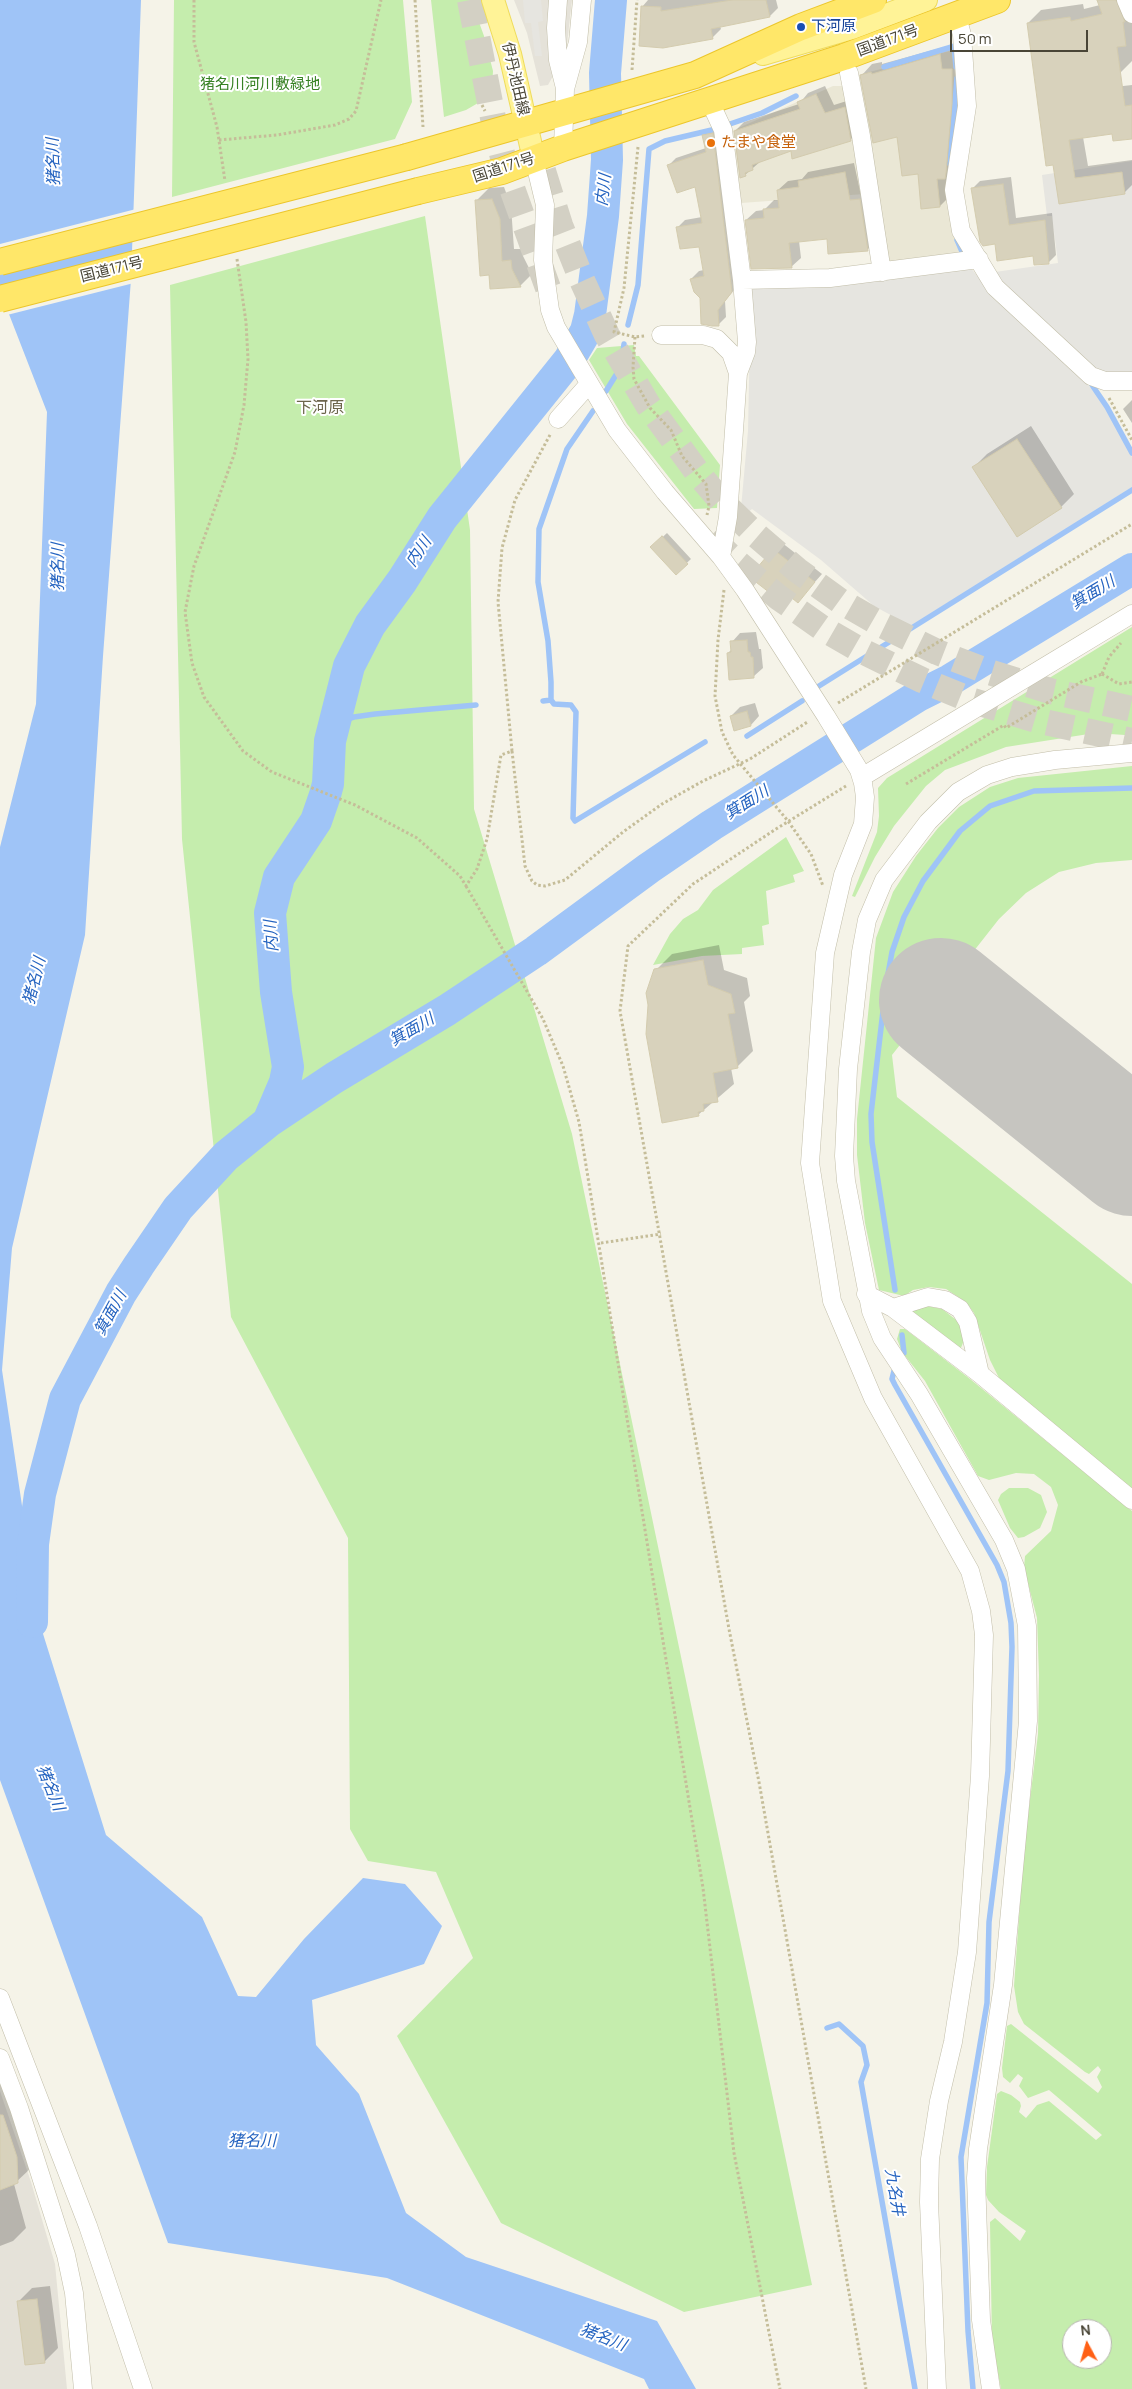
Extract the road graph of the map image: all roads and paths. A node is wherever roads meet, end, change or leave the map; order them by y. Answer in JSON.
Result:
{"nodes":[{"id":1,"x":194,"y":0,"type":"edge"},
{"id":2,"x":381,"y":0,"type":"edge"},
{"id":3,"x":415,"y":0,"type":"edge"},
{"id":4,"x":492,"y":0,"type":"edge"},
{"id":5,"x":558,"y":0,"type":"edge"},
{"id":6,"x":582,"y":0,"type":"edge"},
{"id":7,"x":637,"y":0,"type":"edge"},
{"id":8,"x":926,"y":0,"type":"edge"},
{"id":9,"x":997,"y":0,"type":"edge"},
{"id":10,"x":1126,"y":0,"type":"edge"},
{"id":11,"x":857,"y":3,"type":"edge"},
{"id":12,"x":1132,"y":14,"type":"edge"},
{"id":13,"x":957,"y":16,"type":"junction"},
{"id":14,"x":849,"y":73,"type":"dead end"},
{"id":15,"x":695,"y":75,"type":"junction"},
{"id":16,"x":629,"y":83,"type":"junction"},
{"id":17,"x":570,"y":102,"type":"junction"},
{"id":18,"x":710,"y":102,"type":"junction"},
{"id":19,"x":482,"y":105,"type":"dead end"},
{"id":20,"x":485,"y":111,"type":"dead end"},
{"id":21,"x":525,"y":123,"type":"junction"},
{"id":22,"x":423,"y":127,"type":"dead end"},
{"id":23,"x":631,"y":136,"type":"junction"},
{"id":24,"x":219,"y":140,"type":"junction"},
{"id":25,"x":571,"y":146,"type":"junction"},
{"id":26,"x":534,"y":159,"type":"junction"},
{"id":27,"x":226,"y":183,"type":"dead end"},
{"id":28,"x":237,"y":256,"type":"dead end"},
{"id":29,"x":979,"y":259,"type":"junction"},
{"id":30,"x":0,"y":262,"type":"edge"},
{"id":31,"x":882,"y":272,"type":"junction"},
{"id":32,"x":742,"y":280,"type":"junction"},
{"id":33,"x":0,"y":299,"type":"edge"},
{"id":34,"x":661,"y":335,"type":"joint"},
{"id":35,"x":634,"y":337,"type":"junction"},
{"id":36,"x":738,"y":373,"type":"junction"},
{"id":37,"x":1091,"y":376,"type":"junction"},
{"id":38,"x":586,"y":379,"type":"junction"},
{"id":39,"x":1132,"y":381,"type":"edge"},
{"id":40,"x":558,"y":419,"type":"joint"},
{"id":41,"x":1132,"y":440,"type":"edge"},
{"id":42,"x":1132,"y":524,"type":"edge"},
{"id":43,"x":704,"y":536,"type":"junction"},
{"id":44,"x":724,"y":560,"type":"junction"},
{"id":45,"x":1132,"y":614,"type":"edge"},
{"id":46,"x":1126,"y":639,"type":"dead end"},
{"id":47,"x":1102,"y":674,"type":"junction"},
{"id":48,"x":1132,"y":682,"type":"edge"},
{"id":49,"x":825,"y":714,"type":"junction"},
{"id":50,"x":512,"y":751,"type":"junction"},
{"id":51,"x":1132,"y":753,"type":"edge"},
{"id":52,"x":740,"y":763,"type":"junction"},
{"id":53,"x":860,"y":774,"type":"junction"},
{"id":54,"x":906,"y":784,"type":"dead end"},
{"id":55,"x":788,"y":821,"type":"junction"},
{"id":56,"x":466,"y":886,"type":"junction"},
{"id":57,"x":833,"y":912,"type":"junction"},
{"id":58,"x":661,"y":1234,"type":"junction"},
{"id":59,"x":600,"y":1242,"type":"junction"},
{"id":60,"x":866,"y":1294,"type":"junction"},
{"id":61,"x":893,"y":1308,"type":"junction"},
{"id":62,"x":980,"y":1374,"type":"junction"},
{"id":63,"x":1132,"y":1500,"type":"edge"},
{"id":64,"x":0,"y":1998,"type":"edge"},
{"id":65,"x":0,"y":2058,"type":"edge"},
{"id":66,"x":83,"y":2389,"type":"edge"},
{"id":67,"x":143,"y":2389,"type":"edge"},
{"id":68,"x":780,"y":2389,"type":"edge"},
{"id":69,"x":866,"y":2389,"type":"edge"},
{"id":70,"x":937,"y":2389,"type":"edge"},
{"id":71,"x":991,"y":2389,"type":"edge"}],
"edges":[{"from":1,"to":24,"type":"path"},
{"from":2,"to":24,"type":"path"},
{"from":3,"to":22,"type":"path"},
{"from":4,"to":21,"type":"main road","name":"伊丹池田線"},
{"from":5,"to":17,"type":"street"},
{"from":6,"to":17,"type":"street"},
{"from":7,"to":16,"type":"path"},
{"from":8,"to":15,"type":"main road"},
{"from":9,"to":13,"type":"highway","name":"国道171号"},
{"from":10,"to":12,"type":"street"},
{"from":11,"to":15,"type":"highway"},
{"from":13,"to":18,"type":"highway","name":"国道171号"},
{"from":13,"to":29,"type":"street"},
{"from":14,"to":31,"type":"street"},
{"from":15,"to":16,"type":"highway"},
{"from":16,"to":17,"type":"highway"},
{"from":17,"to":21,"type":"highway"},
{"from":17,"to":25,"type":"street"},
{"from":18,"to":23,"type":"highway","name":"国道171号"},
{"from":18,"to":32,"type":"street"},
{"from":19,"to":20,"type":"path"},
{"from":21,"to":26,"type":"main road","name":"伊丹池田線"},
{"from":21,"to":30,"type":"highway","bridge":true},
{"from":23,"to":25,"type":"highway","name":"国道171号"},
{"from":23,"to":35,"type":"path"},
{"from":24,"to":27,"type":"path"},
{"from":25,"to":26,"type":"highway","name":"国道171号"},
{"from":26,"to":33,"type":"highway","name":"国道171号","bridge":true},
{"from":26,"to":38,"type":"street"},
{"from":28,"to":56,"type":"path"},
{"from":29,"to":31,"type":"street"},
{"from":29,"to":37,"type":"street"},
{"from":31,"to":32,"type":"street"},
{"from":32,"to":36,"type":"street"},
{"from":34,"to":35,"type":"path"},
{"from":34,"to":36,"type":"street"},
{"from":35,"to":43,"type":"path"},
{"from":36,"to":44,"type":"street"},
{"from":37,"to":39,"type":"street"},
{"from":37,"to":41,"type":"path"},
{"from":38,"to":40,"type":"street"},
{"from":38,"to":43,"type":"street"},
{"from":40,"to":50,"type":"path"},
{"from":42,"to":49,"type":"path"},
{"from":43,"to":44,"type":"street"},
{"from":44,"to":49,"type":"street"},
{"from":44,"to":52,"type":"path"},
{"from":45,"to":53,"type":"street"},
{"from":46,"to":47,"type":"path"},
{"from":47,"to":48,"type":"path"},
{"from":47,"to":54,"type":"path"},
{"from":49,"to":52,"type":"path"},
{"from":49,"to":53,"type":"street"},
{"from":50,"to":52,"type":"path"},
{"from":50,"to":56,"type":"path"},
{"from":51,"to":60,"type":"street"},
{"from":52,"to":55,"type":"path"},
{"from":53,"to":55,"type":"path"},
{"from":53,"to":57,"type":"street"},
{"from":55,"to":57,"type":"path"},
{"from":55,"to":58,"type":"path"},
{"from":56,"to":59,"type":"path"},
{"from":57,"to":70,"type":"street"},
{"from":58,"to":59,"type":"path"},
{"from":58,"to":69,"type":"path"},
{"from":59,"to":68,"type":"path"},
{"from":60,"to":61,"type":"street"},
{"from":60,"to":71,"type":"street"},
{"from":61,"to":62,"type":"street"},
{"from":61,"to":62,"type":"street"},
{"from":62,"to":63,"type":"street"},
{"from":64,"to":67,"type":"street"},
{"from":65,"to":66,"type":"street"}]}
